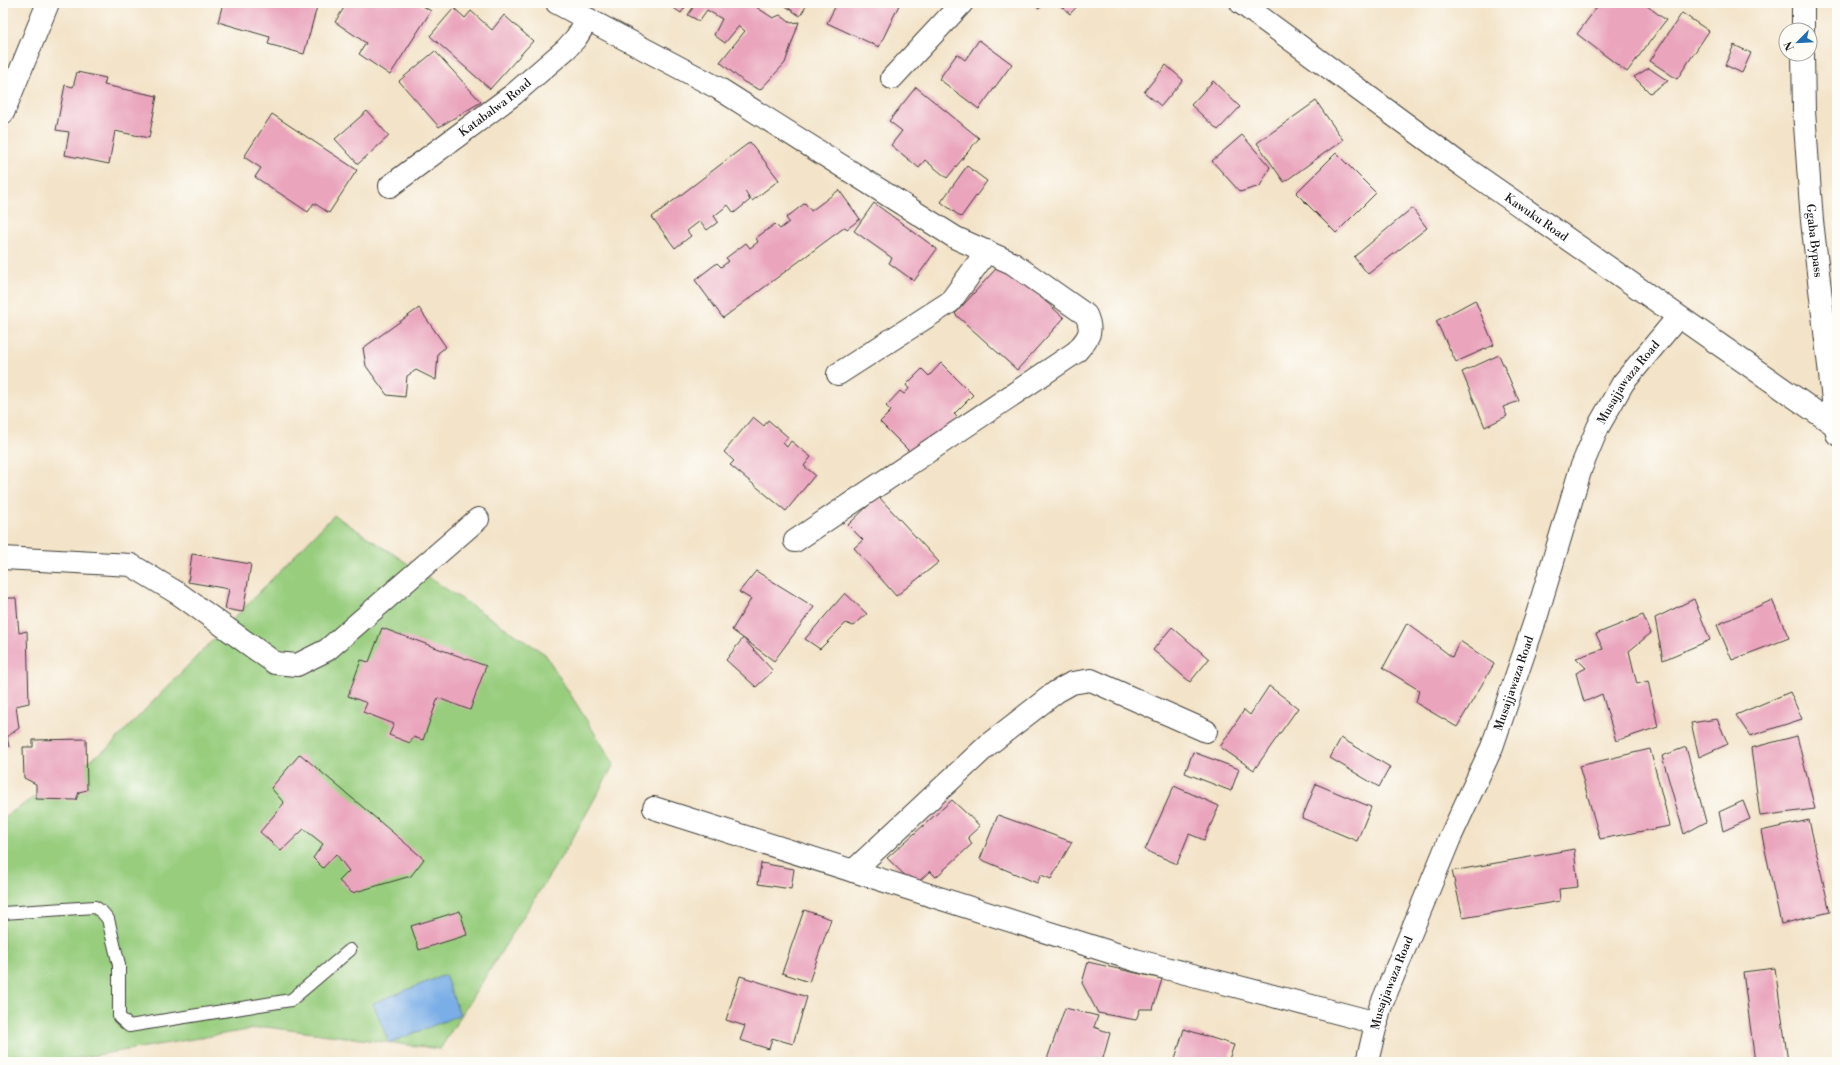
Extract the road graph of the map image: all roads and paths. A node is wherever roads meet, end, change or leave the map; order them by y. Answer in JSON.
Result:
{"nodes":[{"id":1,"x":48,"y":3,"type":"edge"},
{"id":2,"x":557,"y":3,"type":"edge"},
{"id":3,"x":962,"y":3,"type":"edge"},
{"id":4,"x":1241,"y":3,"type":"edge"},
{"id":5,"x":1803,"y":3,"type":"edge"},
{"id":6,"x":588,"y":19,"type":"junction"},
{"id":7,"x":1803,"y":22,"type":"edge"},
{"id":8,"x":1803,"y":62,"type":"edge"},
{"id":9,"x":892,"y":78,"type":"dead end"},
{"id":10,"x":3,"y":113,"type":"edge"},
{"id":11,"x":390,"y":186,"type":"dead end"},
{"id":12,"x":986,"y":251,"type":"junction"},
{"id":13,"x":1678,"y":318,"type":"junction"},
{"id":14,"x":838,"y":374,"type":"dead end"},
{"id":15,"x":1837,"y":430,"type":"edge"},
{"id":16,"x":478,"y":519,"type":"dead end"},
{"id":17,"x":795,"y":541,"type":"dead end"},
{"id":18,"x":3,"y":558,"type":"edge"},
{"id":19,"x":1206,"y":731,"type":"dead end"},
{"id":20,"x":654,"y":808,"type":"dead end"},
{"id":21,"x":853,"y":871,"type":"junction"},
{"id":22,"x":3,"y":913,"type":"edge"},
{"id":23,"x":350,"y":950,"type":"dead end"},
{"id":24,"x":1377,"y":1023,"type":"junction"},
{"id":25,"x":1367,"y":1062,"type":"edge"}],
"edges":[{"from":1,"to":10,"type":"street"},
{"from":2,"to":6,"type":"street"},
{"from":3,"to":9,"type":"street"},
{"from":4,"to":13,"type":"street","name":"Kawuku Road"},
{"from":5,"to":7,"type":"street"},
{"from":6,"to":11,"type":"street","name":"Katabalwa Road"},
{"from":6,"to":12,"type":"street"},
{"from":8,"to":15,"type":"street","name":"Ggaba Bypass"},
{"from":12,"to":14,"type":"street"},
{"from":12,"to":17,"type":"street"},
{"from":13,"to":15,"type":"street","name":"Kawuku Road"},
{"from":13,"to":24,"type":"street","name":"Musajjawaza Road"},
{"from":16,"to":18,"type":"street"},
{"from":19,"to":21,"type":"street"},
{"from":20,"to":21,"type":"street"},
{"from":21,"to":24,"type":"street"},
{"from":22,"to":23,"type":"lane"},
{"from":24,"to":25,"type":"street","name":"Musajjawaza Road"}]}
